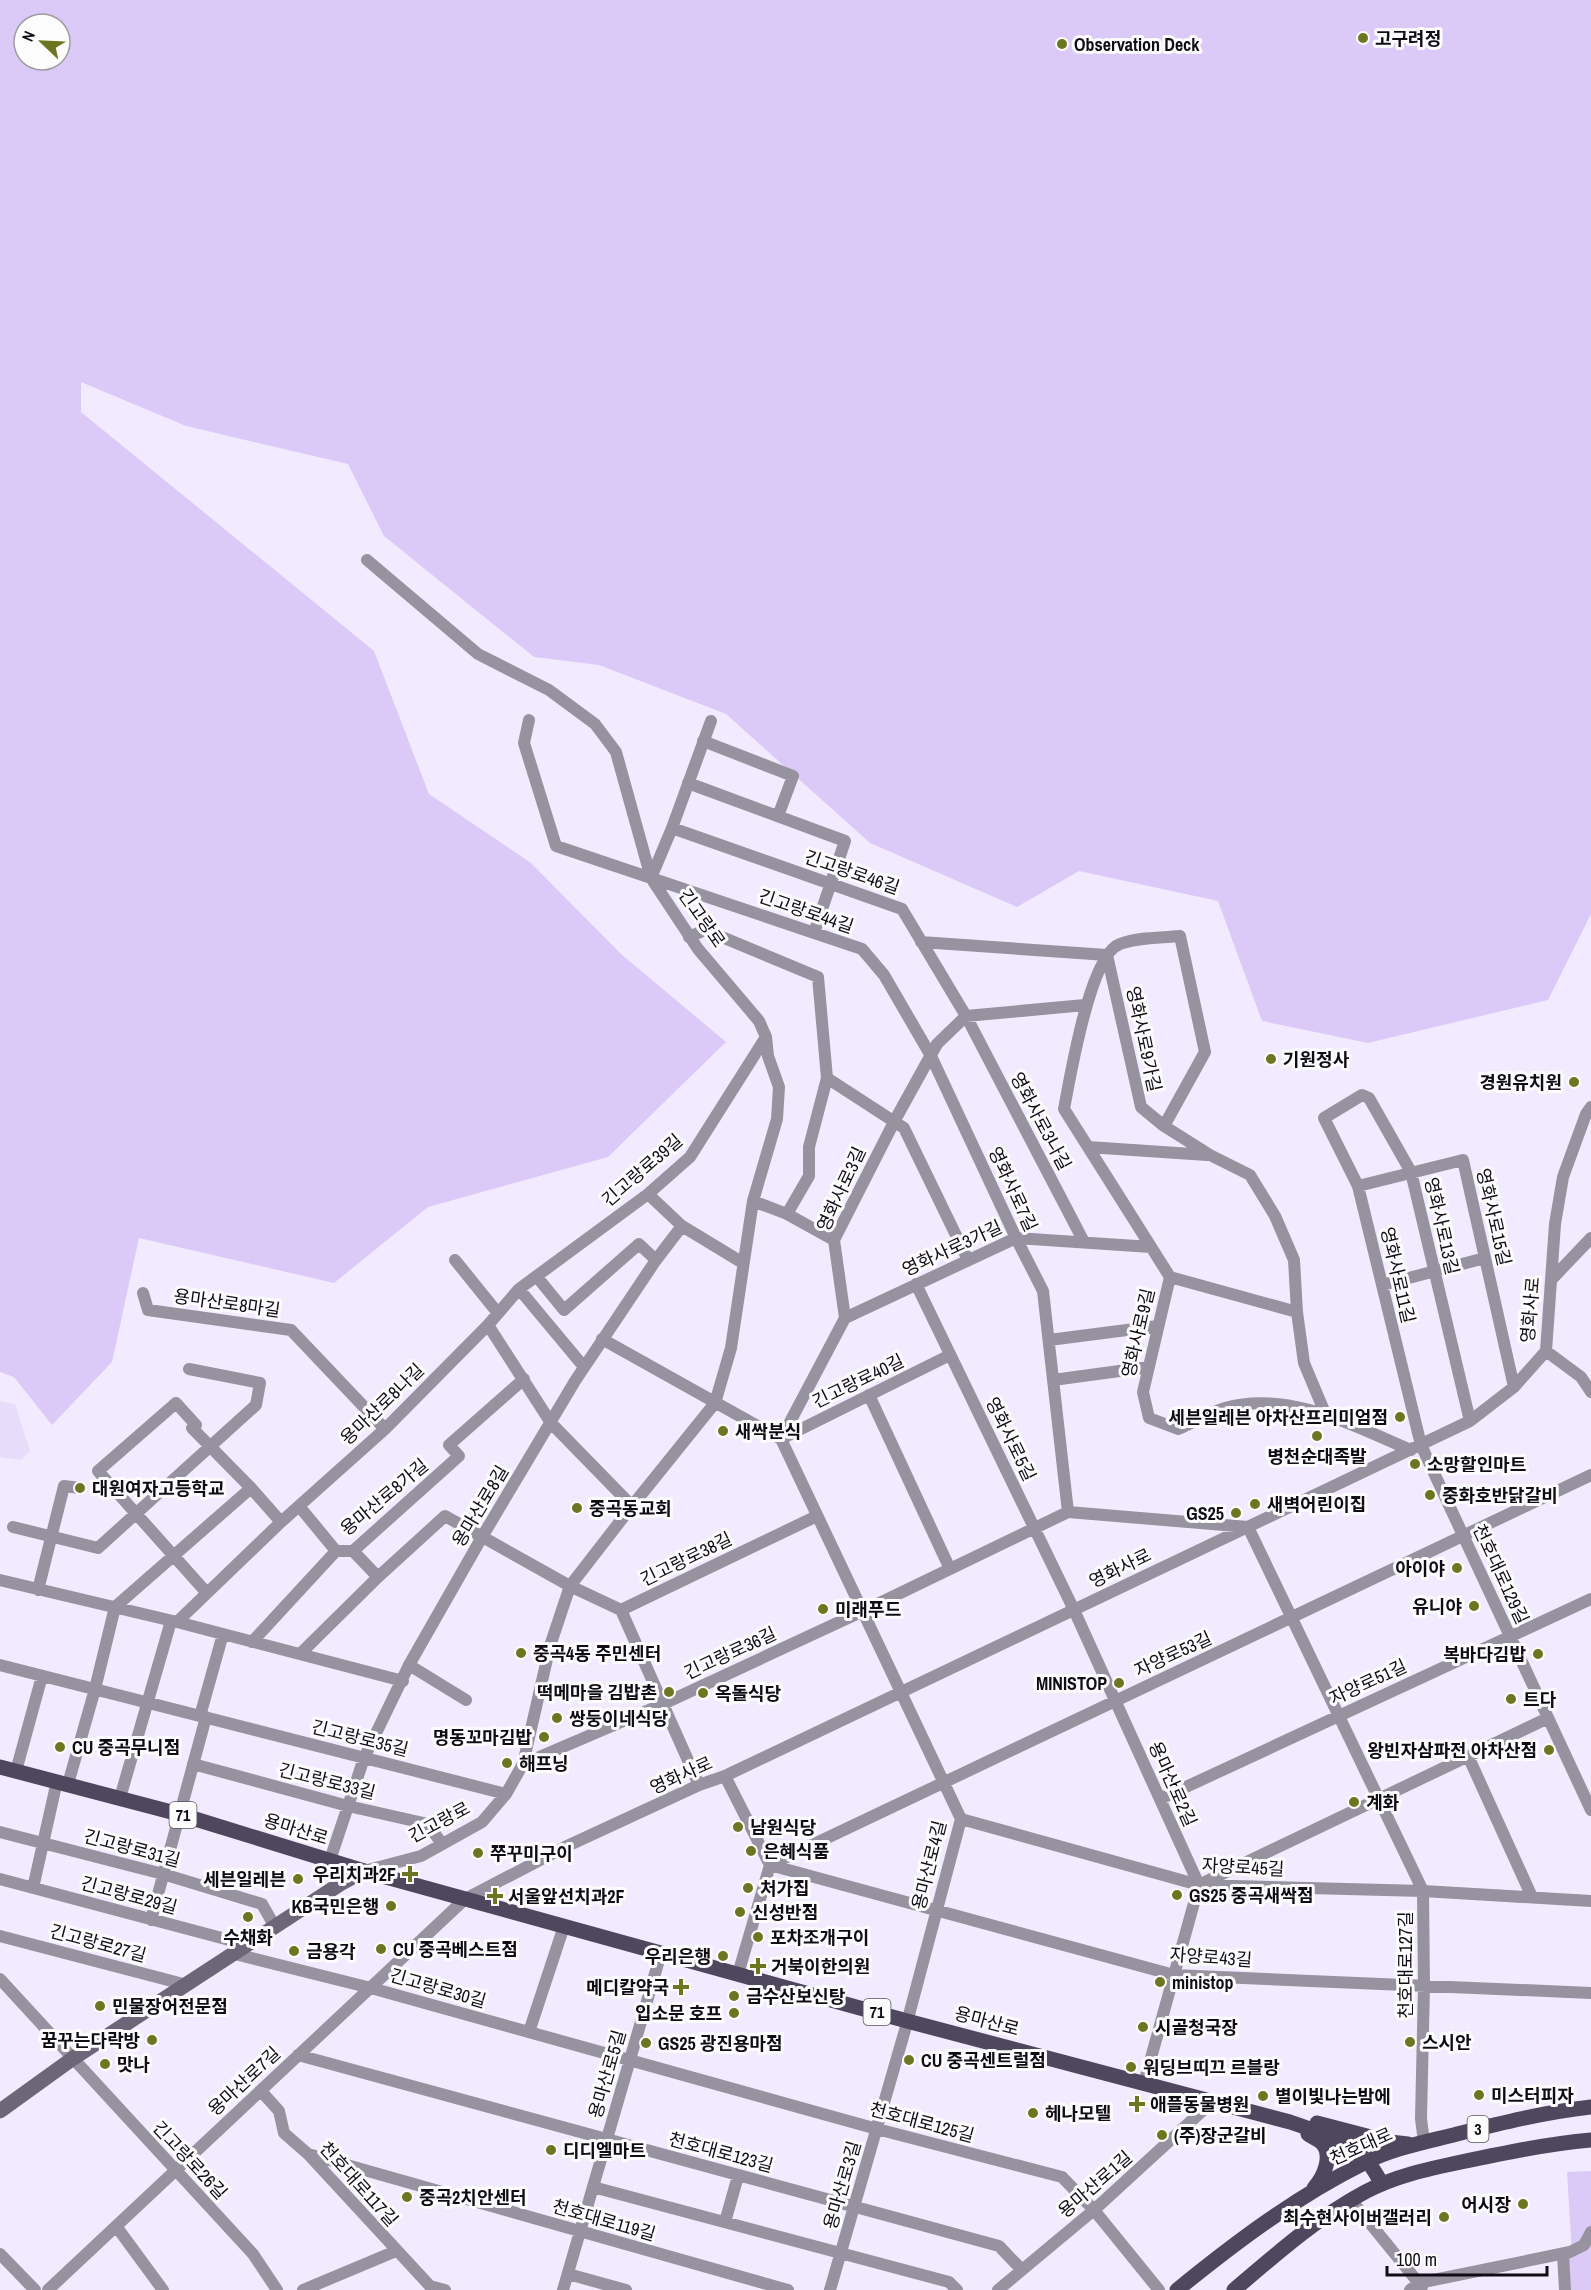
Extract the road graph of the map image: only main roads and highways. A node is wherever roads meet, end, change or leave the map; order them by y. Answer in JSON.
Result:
{"nodes":[{"id":1,"x":0,"y":1767,"type":"edge"},
{"id":2,"x":364,"y":1871,"type":"junction"},
{"id":3,"x":1591,"y":2108,"type":"edge"},
{"id":4,"x":1,"y":2110,"type":"edge"},
{"id":5,"x":1290,"y":2122,"type":"junction"},
{"id":6,"x":1591,"y":2140,"type":"edge"},
{"id":7,"x":1419,"y":2143,"type":"junction"},
{"id":8,"x":1367,"y":2161,"type":"junction"},
{"id":9,"x":1382,"y":2184,"type":"junction"},
{"id":10,"x":1311,"y":2192,"type":"junction"},
{"id":11,"x":1177,"y":2290,"type":"edge"},
{"id":12,"x":1234,"y":2290,"type":"edge"}],
"edges":[{"from":1,"to":2,"type":"main road","name":"용마산로","number":"71"},
{"from":2,"to":4,"type":"main road","name":"긴고랑로"},
{"from":2,"to":5,"type":"main road","name":"용마산로","number":"71"},
{"from":3,"to":7,"type":"main road","name":"천호대로","number":"3"},
{"from":5,"to":7,"type":"main road"},
{"from":5,"to":8,"type":"main road","name":"용마산로","number":"71"},
{"from":5,"to":10,"type":"main road"},
{"from":6,"to":9,"type":"main road","number":"3"},
{"from":7,"to":8,"type":"main road","name":"천호대로","number":"3"},
{"from":8,"to":9,"type":"main road","name":"용마산로","number":"71"},
{"from":8,"to":10,"type":"main road","name":"천호대로","number":"3"},
{"from":9,"to":12,"type":"main road","number":"3"},
{"from":10,"to":11,"type":"main road","name":"천호대로","number":"3"}]}
